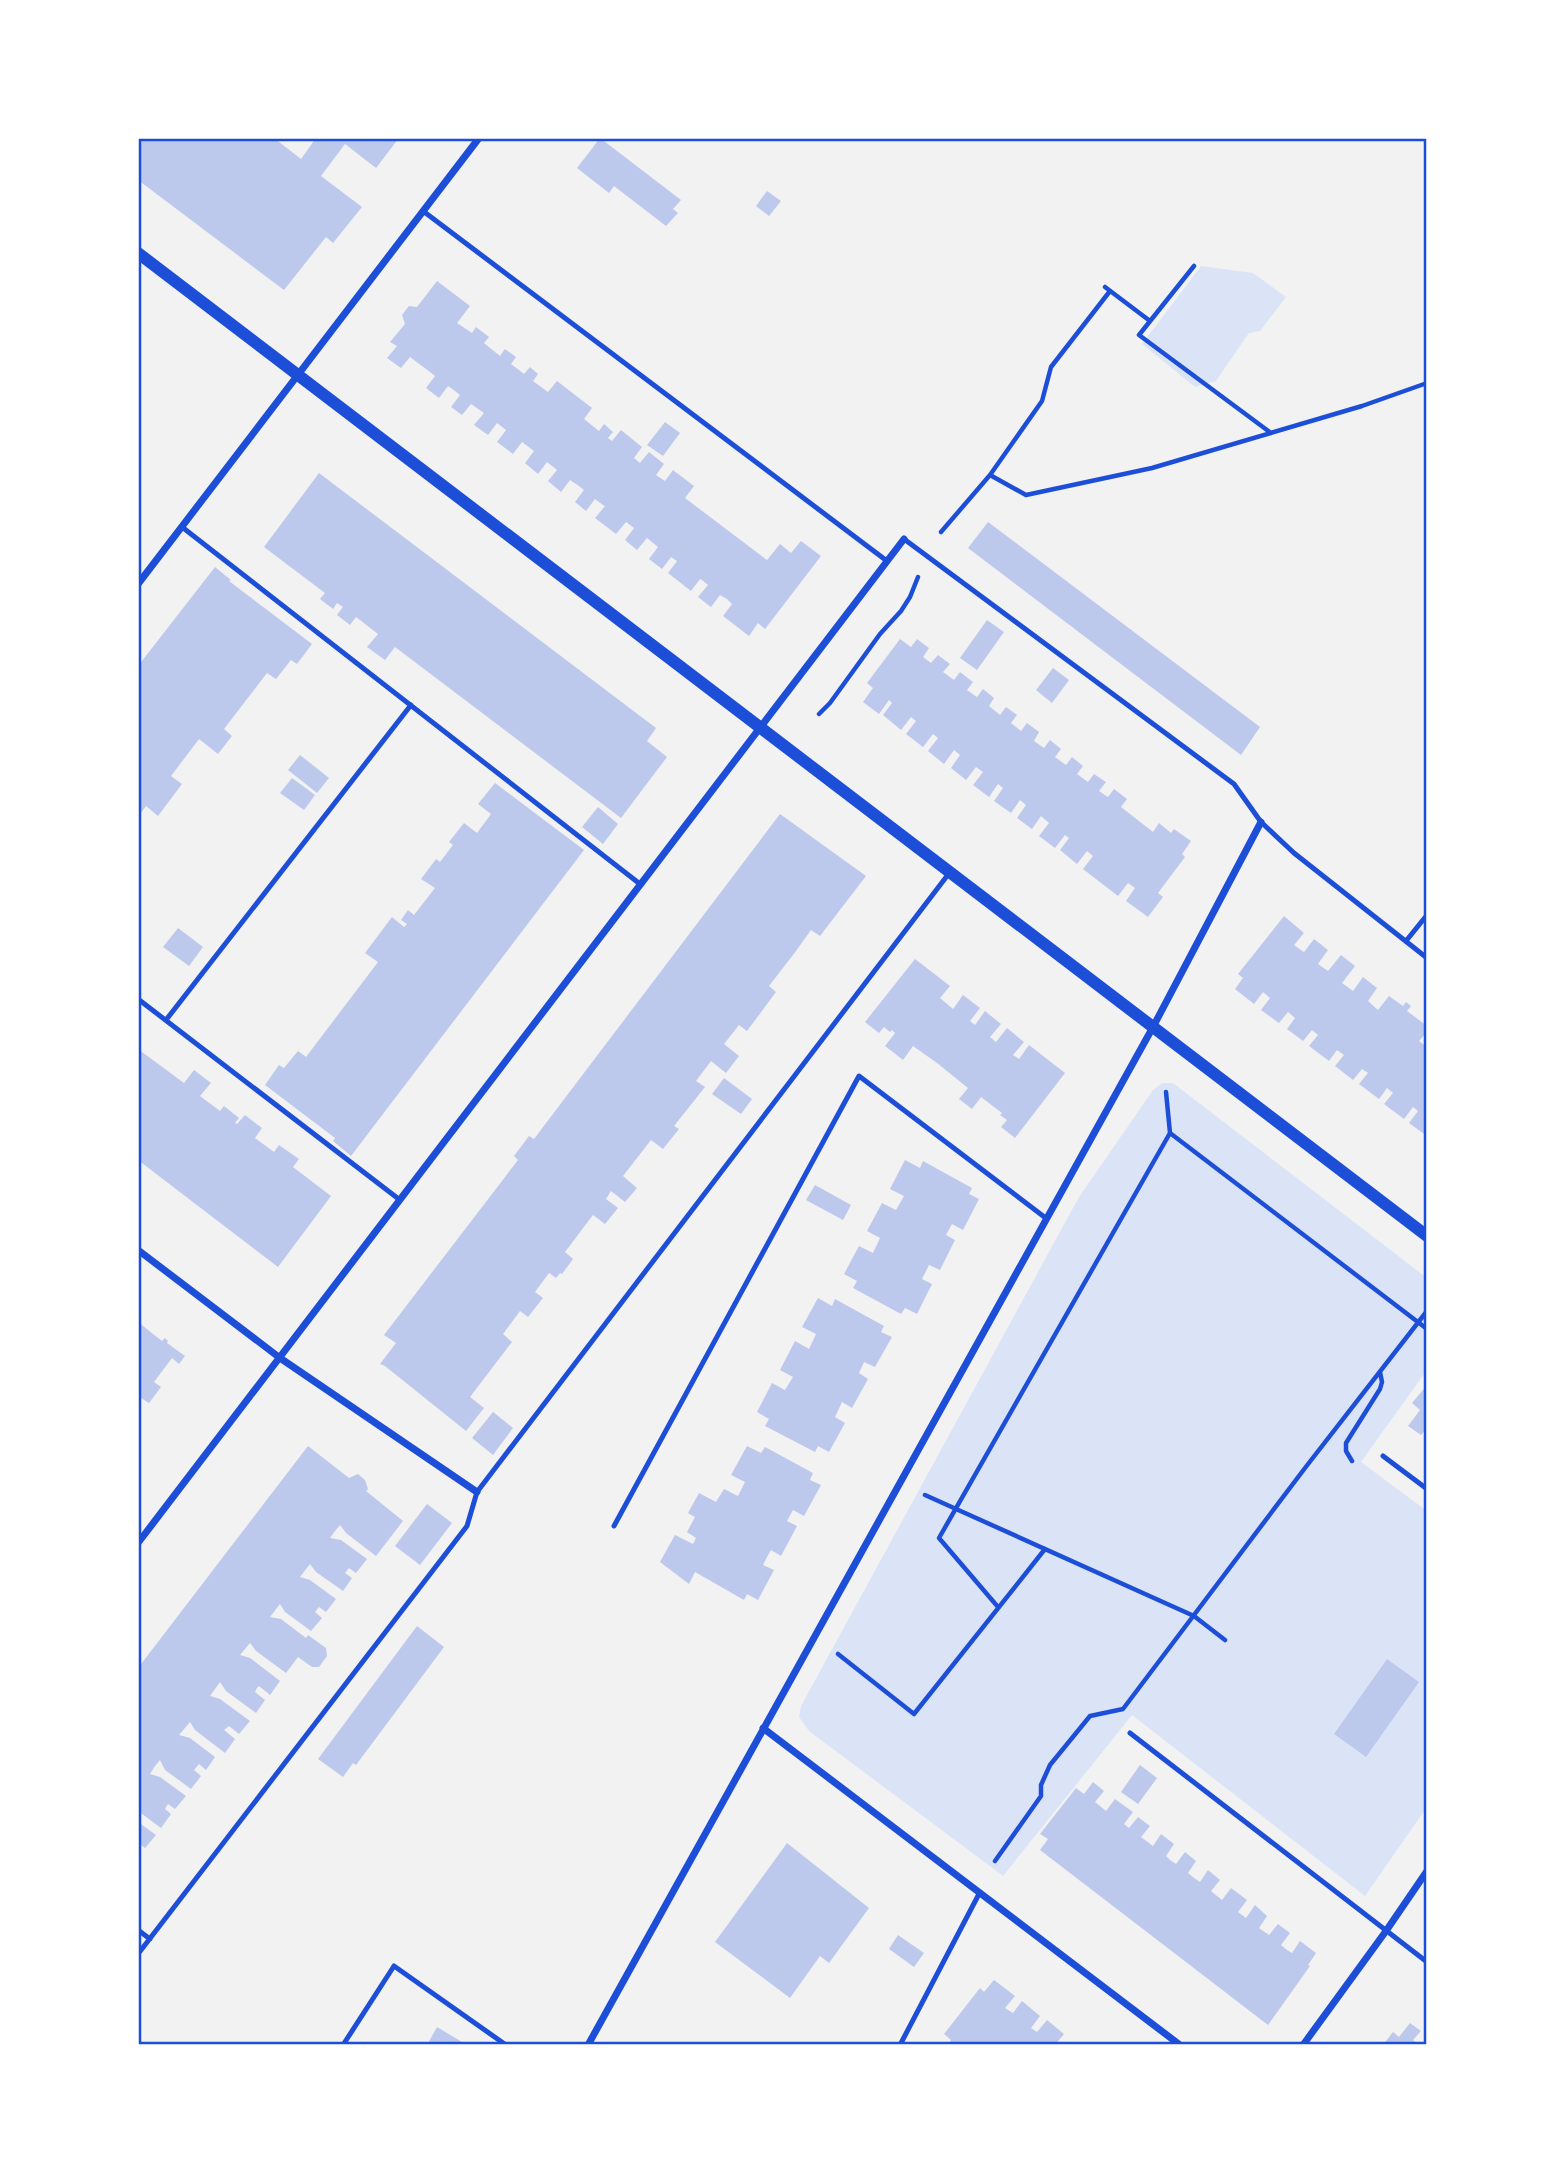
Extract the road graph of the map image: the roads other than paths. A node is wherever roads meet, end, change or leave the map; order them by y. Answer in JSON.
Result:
{"nodes":[{"id":1,"x":479,"y":138,"type":"edge"},
{"id":2,"x":423,"y":211,"type":"junction"},
{"id":3,"x":138,"y":253,"type":"edge"},
{"id":4,"x":298,"y":374,"type":"junction"},
{"id":5,"x":182,"y":527,"type":"junction"},
{"id":6,"x":904,"y":539,"type":"joint"},
{"id":7,"x":887,"y":561,"type":"junction"},
{"id":8,"x":138,"y":584,"type":"edge"},
{"id":9,"x":411,"y":705,"type":"junction"},
{"id":10,"x":760,"y":727,"type":"junction"},
{"id":11,"x":1261,"y":822,"type":"junction"},
{"id":12,"x":950,"y":872,"type":"junction"},
{"id":13,"x":640,"y":884,"type":"junction"},
{"id":14,"x":1427,"y":915,"type":"edge"},
{"id":15,"x":1406,"y":942,"type":"junction"},
{"id":16,"x":1427,"y":958,"type":"edge"},
{"id":17,"x":138,"y":999,"type":"edge"},
{"id":18,"x":166,"y":1020,"type":"junction"},
{"id":19,"x":1153,"y":1027,"type":"junction"},
{"id":20,"x":400,"y":1200,"type":"junction"},
{"id":21,"x":1047,"y":1219,"type":"junction"},
{"id":22,"x":1427,"y":1236,"type":"edge"},
{"id":23,"x":138,"y":1250,"type":"edge"},
{"id":24,"x":279,"y":1358,"type":"junction"},
{"id":25,"x":1383,"y":1456,"type":"dead end"},
{"id":26,"x":1427,"y":1489,"type":"edge"},
{"id":27,"x":477,"y":1492,"type":"junction"},
{"id":28,"x":614,"y":1526,"type":"dead end"},
{"id":29,"x":138,"y":1543,"type":"edge"},
{"id":30,"x":763,"y":1727,"type":"junction"},
{"id":31,"x":1130,"y":1734,"type":"dead end"},
{"id":32,"x":1427,"y":1871,"type":"edge"},
{"id":33,"x":980,"y":1892,"type":"junction"},
{"id":34,"x":138,"y":1930,"type":"edge"},
{"id":35,"x":1386,"y":1931,"type":"junction"},
{"id":36,"x":150,"y":1939,"type":"junction"},
{"id":37,"x":138,"y":1954,"type":"edge"},
{"id":38,"x":1427,"y":1962,"type":"edge"},
{"id":39,"x":343,"y":2045,"type":"edge"},
{"id":40,"x":506,"y":2045,"type":"edge"},
{"id":41,"x":588,"y":2045,"type":"edge"},
{"id":42,"x":900,"y":2045,"type":"edge"},
{"id":43,"x":1180,"y":2045,"type":"edge"},
{"id":44,"x":1303,"y":2045,"type":"edge"}],
"edges":[{"from":1,"to":2,"type":"street"},
{"from":2,"to":4,"type":"street"},
{"from":2,"to":7,"type":"lane"},
{"from":3,"to":4,"type":"street"},
{"from":4,"to":5,"type":"street"},
{"from":4,"to":10,"type":"street"},
{"from":5,"to":8,"type":"street"},
{"from":5,"to":9,"type":"lane"},
{"from":6,"to":7,"type":"street"},
{"from":6,"to":11,"type":"lane"},
{"from":7,"to":10,"type":"street"},
{"from":9,"to":13,"type":"lane"},
{"from":9,"to":18,"type":"lane"},
{"from":10,"to":12,"type":"street"},
{"from":10,"to":13,"type":"street"},
{"from":11,"to":15,"type":"lane"},
{"from":11,"to":19,"type":"street"},
{"from":12,"to":19,"type":"street"},
{"from":12,"to":27,"type":"lane"},
{"from":13,"to":20,"type":"street"},
{"from":14,"to":15,"type":"lane"},
{"from":15,"to":16,"type":"lane"},
{"from":17,"to":18,"type":"lane"},
{"from":18,"to":20,"type":"lane"},
{"from":19,"to":21,"type":"street"},
{"from":19,"to":22,"type":"street"},
{"from":20,"to":24,"type":"street"},
{"from":21,"to":28,"type":"lane"},
{"from":21,"to":30,"type":"street"},
{"from":23,"to":24,"type":"street"},
{"from":24,"to":27,"type":"street"},
{"from":24,"to":29,"type":"street"},
{"from":25,"to":26,"type":"lane"},
{"from":27,"to":36,"type":"lane"},
{"from":30,"to":33,"type":"street"},
{"from":30,"to":41,"type":"street"},
{"from":31,"to":35,"type":"lane"},
{"from":32,"to":35,"type":"street"},
{"from":33,"to":42,"type":"lane"},
{"from":33,"to":43,"type":"street"},
{"from":34,"to":36,"type":"lane"},
{"from":35,"to":38,"type":"lane"},
{"from":35,"to":44,"type":"street"},
{"from":36,"to":37,"type":"lane"},
{"from":39,"to":40,"type":"lane"}]}
